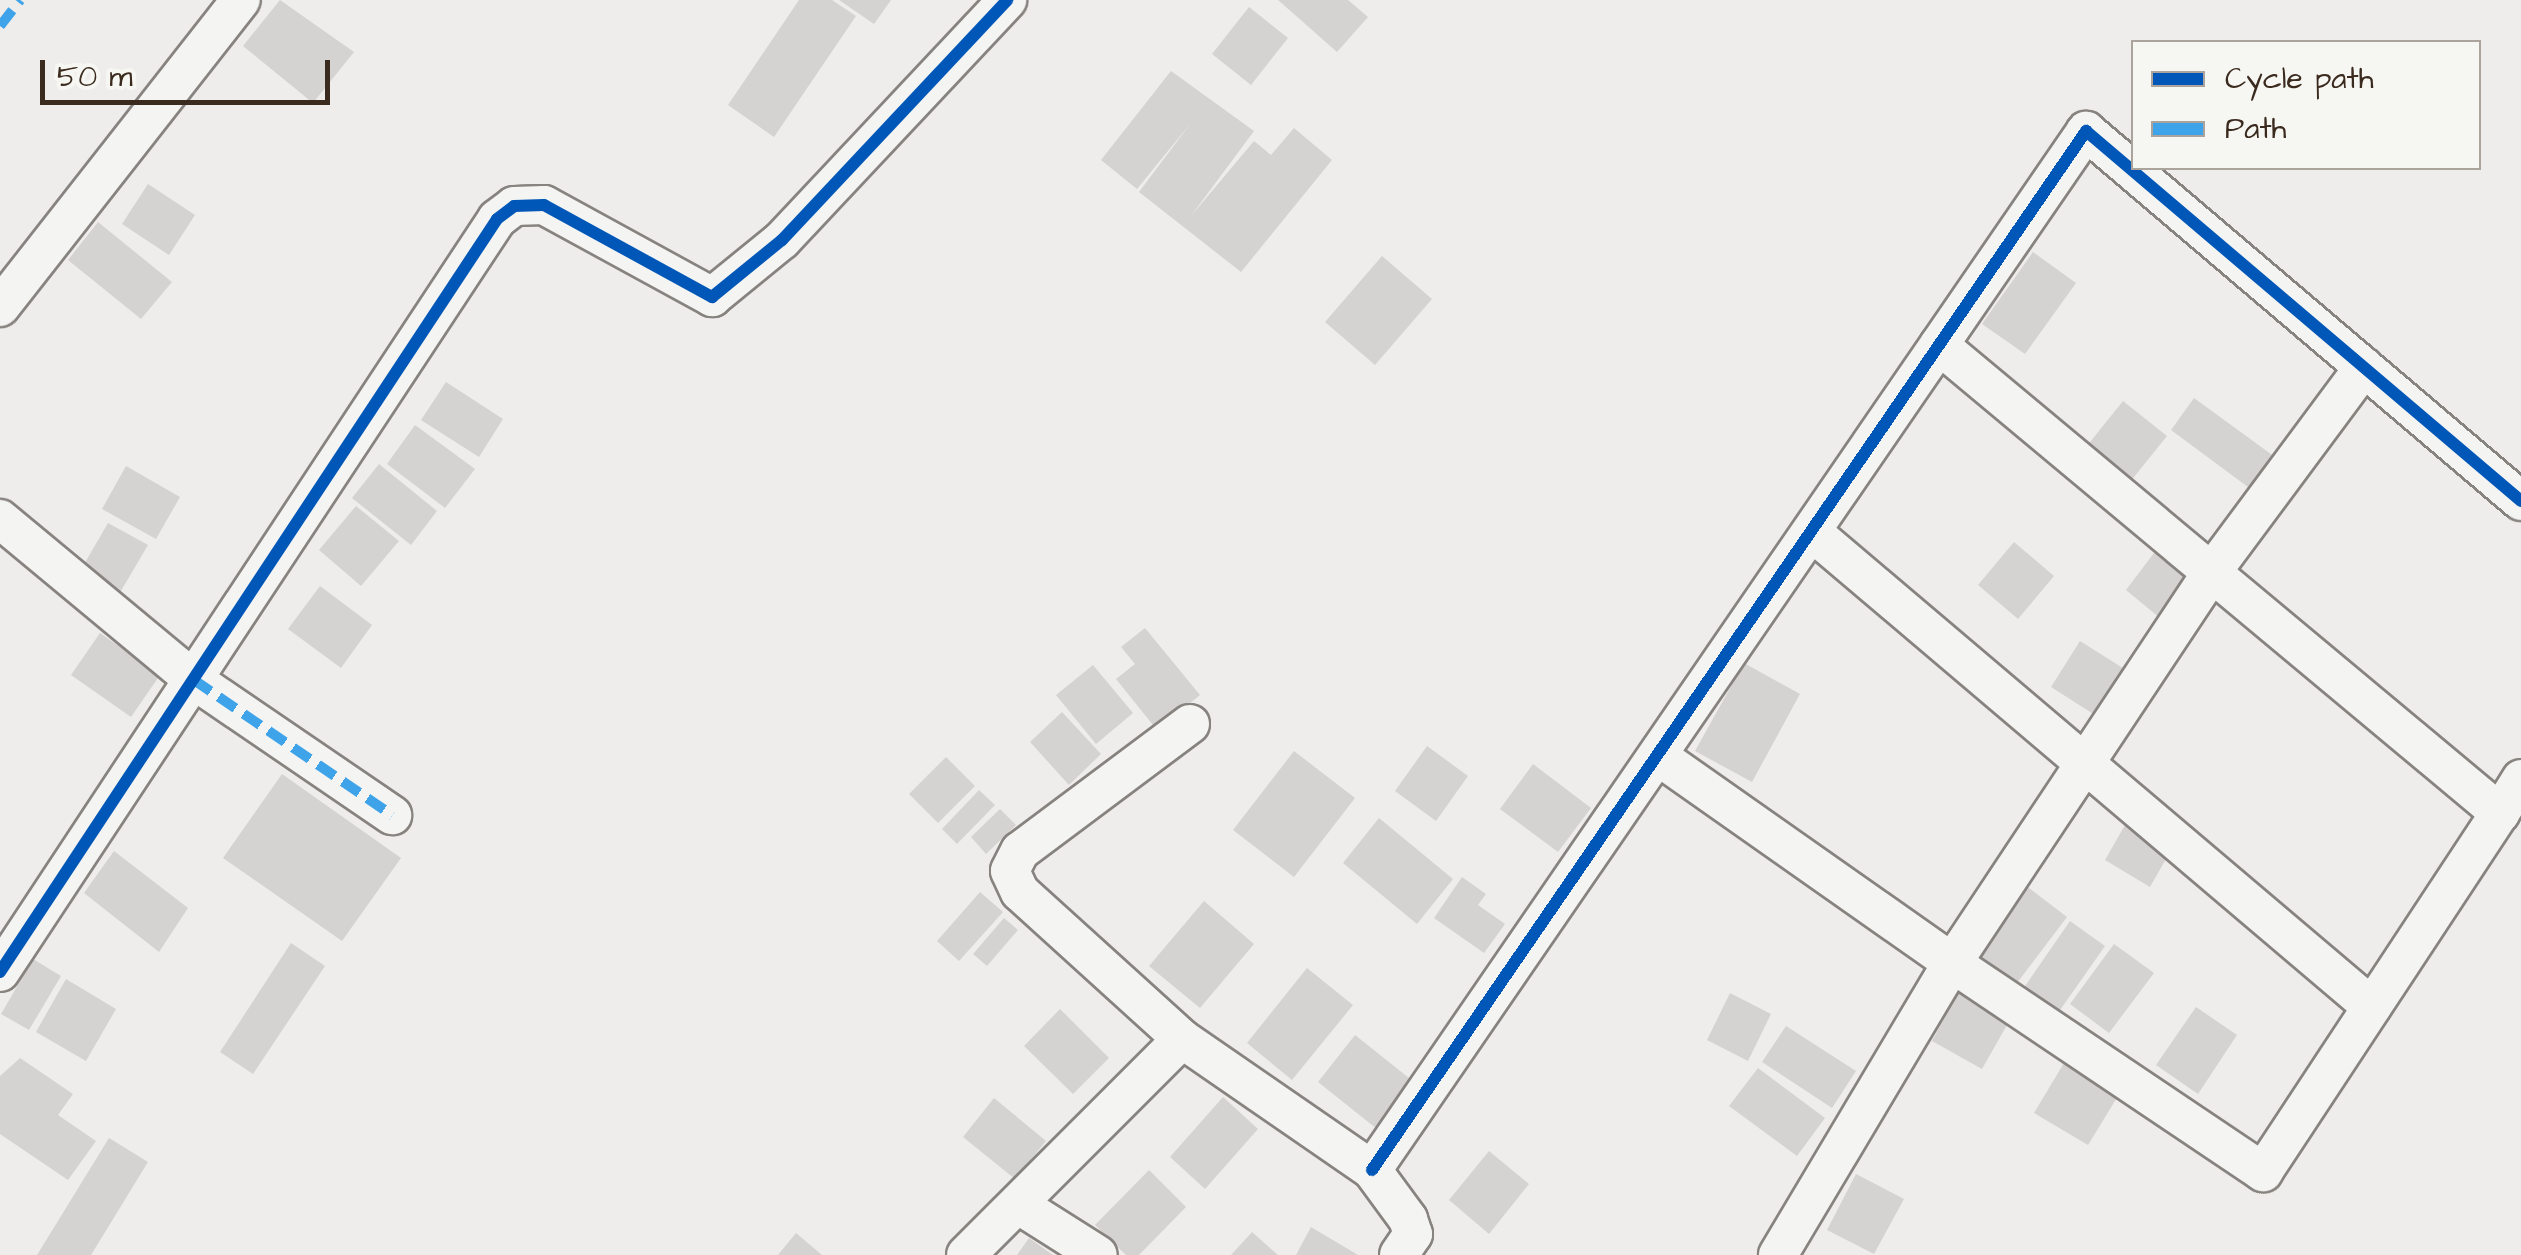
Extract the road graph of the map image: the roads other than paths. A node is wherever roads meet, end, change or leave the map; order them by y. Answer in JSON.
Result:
{"nodes":[{"id":1,"x":241,"y":0,"type":"edge"},
{"id":2,"x":1007,"y":0,"type":"edge"},
{"id":3,"x":2131,"y":169,"type":"edge"},
{"id":4,"x":2132,"y":170,"type":"edge"},
{"id":5,"x":0,"y":308,"type":"edge"},
{"id":6,"x":1939,"y":345,"type":"junction"},
{"id":7,"x":2364,"y":367,"type":"junction"},
{"id":8,"x":2521,"y":500,"type":"edge"},
{"id":9,"x":0,"y":519,"type":"edge"},
{"id":10,"x":1812,"y":532,"type":"junction"},
{"id":11,"x":2214,"y":569,"type":"junction"},
{"id":12,"x":194,"y":680,"type":"junction"},
{"id":13,"x":1190,"y":724,"type":"dead end"},
{"id":14,"x":1658,"y":756,"type":"junction"},
{"id":15,"x":2087,"y":763,"type":"junction"},
{"id":16,"x":2521,"y":779,"type":"edge"},
{"id":17,"x":2500,"y":812,"type":"junction"},
{"id":18,"x":392,"y":815,"type":"dead end"},
{"id":19,"x":1952,"y":963,"type":"junction"},
{"id":20,"x":0,"y":972,"type":"edge"},
{"id":21,"x":2372,"y":1008,"type":"junction"},
{"id":22,"x":1182,"y":1039,"type":"junction"},
{"id":23,"x":1372,"y":1170,"type":"junction"},
{"id":24,"x":1019,"y":1205,"type":"junction"},
{"id":25,"x":1417,"y":1248,"type":"edge"},
{"id":26,"x":966,"y":1255,"type":"edge"},
{"id":27,"x":1098,"y":1255,"type":"edge"},
{"id":28,"x":1778,"y":1255,"type":"edge"}],
"edges":[{"from":1,"to":5,"type":"street"},
{"from":2,"to":12,"type":"street"},
{"from":3,"to":6,"type":"street"},
{"from":4,"to":7,"type":"street"},
{"from":6,"to":10,"type":"street"},
{"from":6,"to":11,"type":"street"},
{"from":7,"to":8,"type":"street"},
{"from":7,"to":11,"type":"street"},
{"from":9,"to":12,"type":"street"},
{"from":10,"to":14,"type":"street"},
{"from":10,"to":15,"type":"street"},
{"from":11,"to":15,"type":"street"},
{"from":11,"to":17,"type":"street"},
{"from":12,"to":18,"type":"street"},
{"from":12,"to":20,"type":"street"},
{"from":13,"to":22,"type":"street"},
{"from":14,"to":19,"type":"street"},
{"from":14,"to":23,"type":"street"},
{"from":15,"to":19,"type":"street"},
{"from":15,"to":21,"type":"street"},
{"from":16,"to":17,"type":"street"},
{"from":17,"to":21,"type":"street"},
{"from":19,"to":21,"type":"street"},
{"from":19,"to":28,"type":"street"},
{"from":22,"to":23,"type":"street"},
{"from":22,"to":24,"type":"street"},
{"from":23,"to":25,"type":"street"},
{"from":24,"to":26,"type":"street"},
{"from":24,"to":27,"type":"street"}]}
